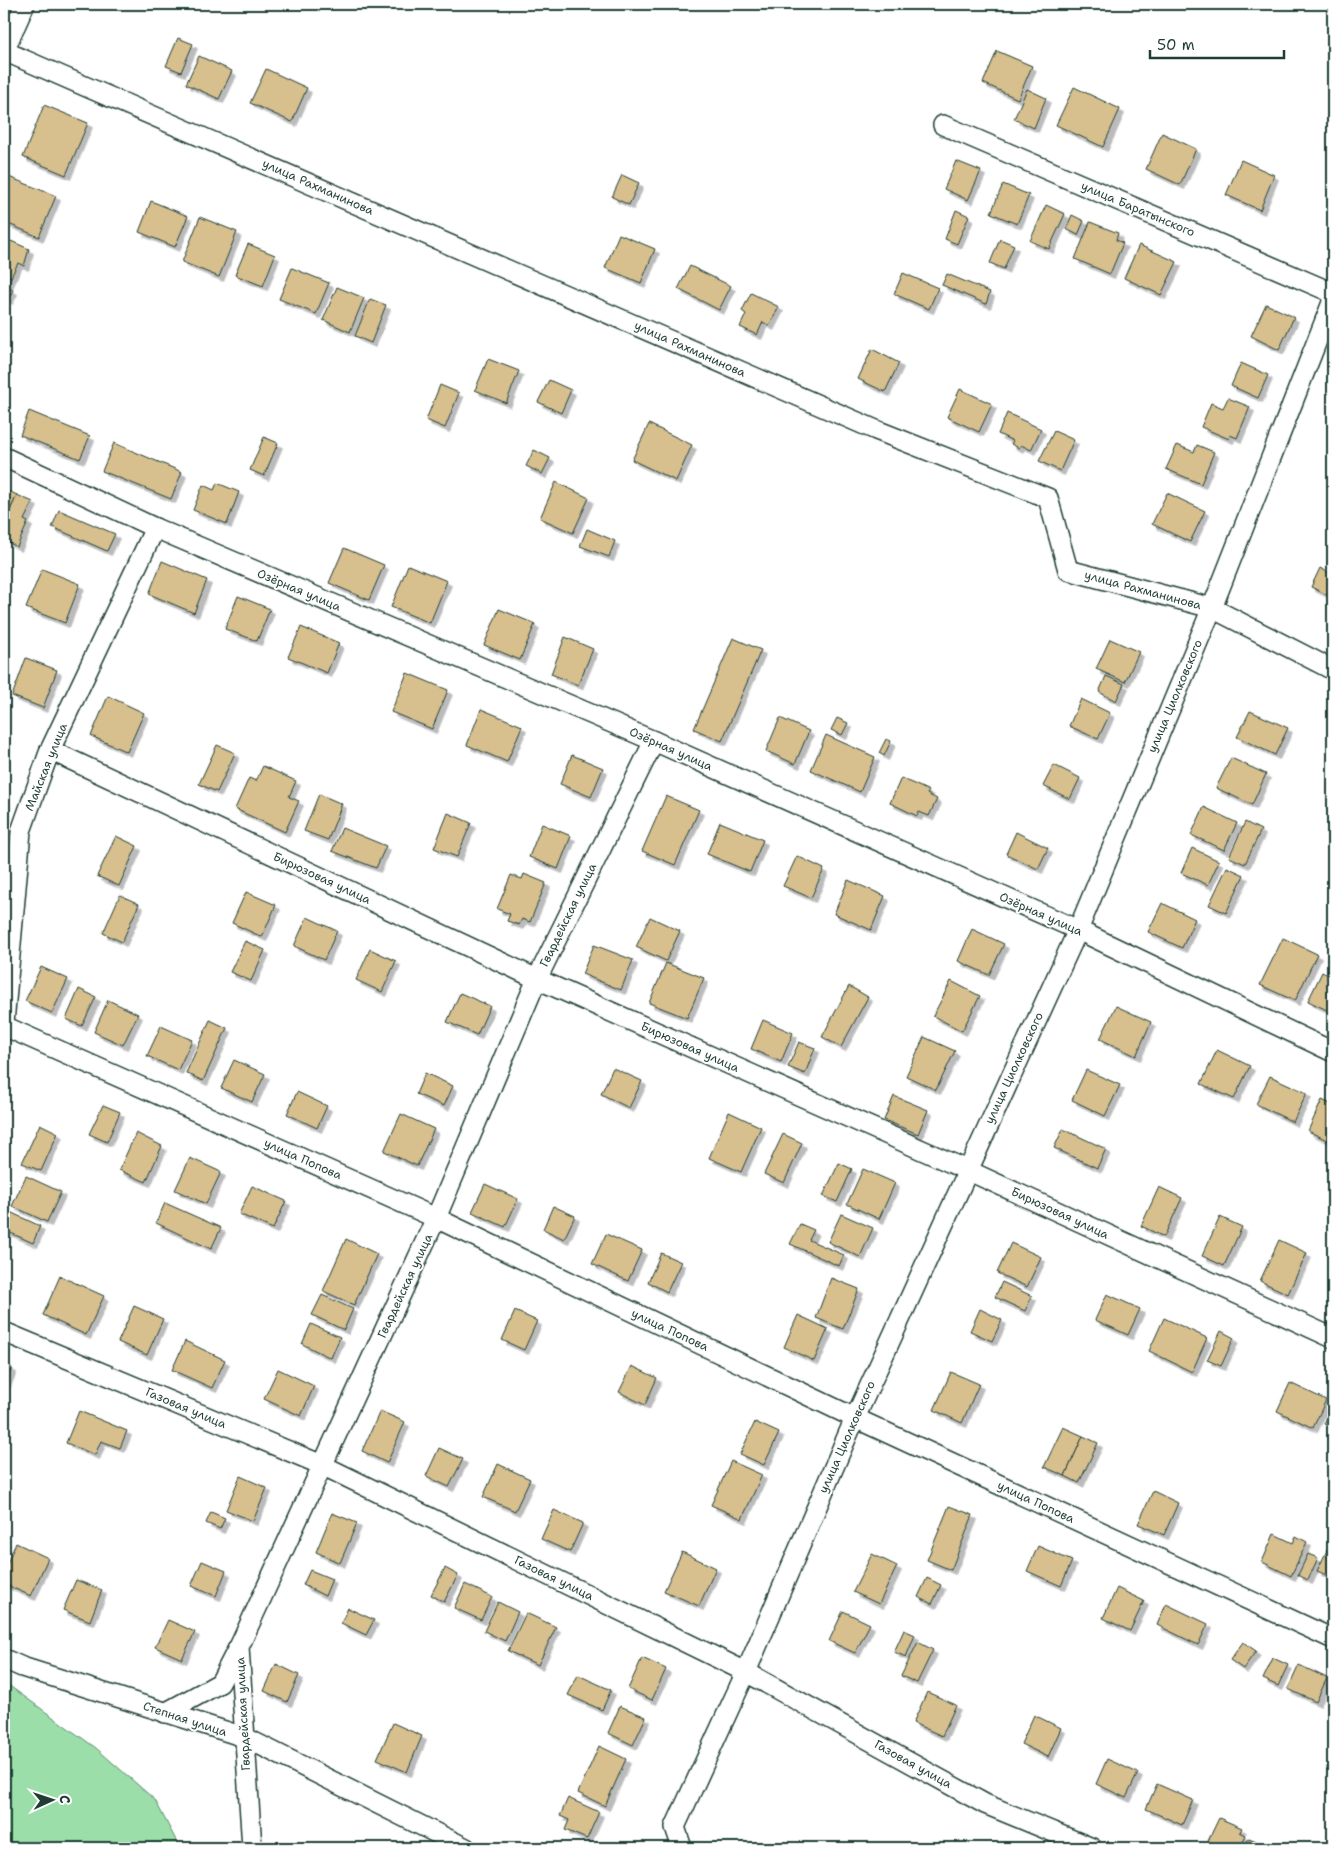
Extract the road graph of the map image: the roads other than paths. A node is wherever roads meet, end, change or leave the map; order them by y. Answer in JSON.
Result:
{"nodes":[{"id":1,"x":25,"y":4,"type":"edge"},
{"id":2,"x":4,"y":51,"type":"edge"},
{"id":3,"x":943,"y":126,"type":"dead end"},
{"id":4,"x":1333,"y":293,"type":"edge"},
{"id":5,"x":1333,"y":300,"type":"edge"},
{"id":6,"x":4,"y":457,"type":"edge"},
{"id":7,"x":155,"y":528,"type":"junction"},
{"id":8,"x":1212,"y":608,"type":"junction"},
{"id":9,"x":1333,"y":670,"type":"edge"},
{"id":10,"x":654,"y":741,"type":"junction"},
{"id":11,"x":50,"y":750,"type":"junction"},
{"id":12,"x":1078,"y":930,"type":"junction"},
{"id":13,"x":537,"y":979,"type":"junction"},
{"id":14,"x":4,"y":1025,"type":"edge"},
{"id":15,"x":1333,"y":1052,"type":"edge"},
{"id":16,"x":967,"y":1170,"type":"junction"},
{"id":17,"x":436,"y":1218,"type":"junction"},
{"id":18,"x":4,"y":1332,"type":"edge"},
{"id":19,"x":1333,"y":1338,"type":"edge"},
{"id":20,"x":855,"y":1418,"type":"junction"},
{"id":21,"x":322,"y":1465,"type":"junction"},
{"id":22,"x":1333,"y":1639,"type":"edge"},
{"id":23,"x":239,"y":1647,"type":"junction"},
{"id":24,"x":4,"y":1659,"type":"edge"},
{"id":25,"x":746,"y":1672,"type":"junction"},
{"id":26,"x":165,"y":1713,"type":"junction"},
{"id":27,"x":244,"y":1737,"type":"junction"},
{"id":28,"x":252,"y":1848,"type":"edge"},
{"id":29,"x":466,"y":1848,"type":"edge"},
{"id":30,"x":682,"y":1848,"type":"edge"},
{"id":31,"x":1092,"y":1848,"type":"edge"}],
"edges":[{"from":1,"to":2,"type":"street"},
{"from":2,"to":8,"type":"street","name":"улица Рахманинова"},
{"from":3,"to":4,"type":"street","name":"улица Баратынского"},
{"from":5,"to":8,"type":"street","name":"улица Циолковского"},
{"from":6,"to":7,"type":"street","name":"Озёрная улица"},
{"from":7,"to":10,"type":"street","name":"Озёрная улица"},
{"from":7,"to":11,"type":"street","name":"Майская улица"},
{"from":8,"to":9,"type":"street","name":"улица Рахманинова"},
{"from":8,"to":12,"type":"street","name":"улица Циолковского"},
{"from":10,"to":12,"type":"street","name":"Озёрная улица"},
{"from":10,"to":13,"type":"street","name":"Гвардейская улица"},
{"from":11,"to":13,"type":"street","name":"Бирюзовая улица"},
{"from":11,"to":14,"type":"street","name":"Майская улица"},
{"from":12,"to":15,"type":"street","name":"Озёрная улица"},
{"from":12,"to":16,"type":"street","name":"улица Циолковского"},
{"from":13,"to":16,"type":"street","name":"Бирюзовая улица"},
{"from":13,"to":17,"type":"street","name":"Гвардейская улица"},
{"from":14,"to":17,"type":"street","name":"улица Попова"},
{"from":16,"to":19,"type":"street","name":"Бирюзовая улица"},
{"from":16,"to":20,"type":"street","name":"улица Циолковского"},
{"from":17,"to":20,"type":"street","name":"улица Попова"},
{"from":17,"to":21,"type":"street","name":"Гвардейская улица"},
{"from":18,"to":21,"type":"street","name":"Газовая улица"},
{"from":20,"to":22,"type":"street","name":"улица Попова"},
{"from":20,"to":25,"type":"street","name":"улица Циолковского"},
{"from":21,"to":23,"type":"street","name":"Гвардейская улица"},
{"from":21,"to":25,"type":"street","name":"Газовая улица"},
{"from":23,"to":26,"type":"street"},
{"from":23,"to":27,"type":"street","name":"Гвардейская улица"},
{"from":24,"to":26,"type":"street","name":"Степная улица"},
{"from":25,"to":30,"type":"street","name":"улица Циолковского"},
{"from":25,"to":31,"type":"street","name":"Газовая улица"},
{"from":26,"to":27,"type":"street","name":"Степная улица"},
{"from":27,"to":28,"type":"street","name":"Гвардейская улица"},
{"from":27,"to":29,"type":"street","name":"Степная улица"}]}
